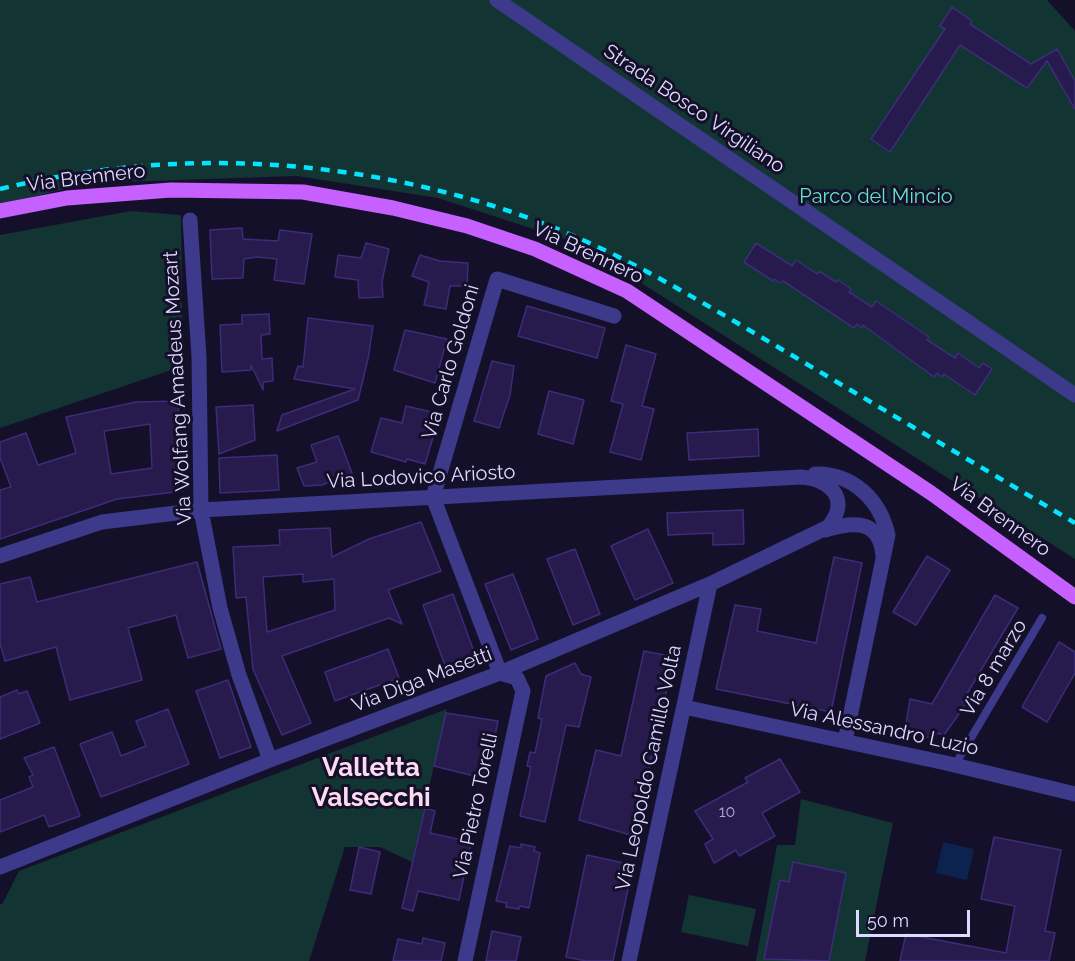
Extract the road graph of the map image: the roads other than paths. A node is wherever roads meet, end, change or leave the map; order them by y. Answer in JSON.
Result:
{"nodes":[{"id":1,"x":497,"y":0,"type":"edge"},
{"id":2,"x":0,"y":211,"type":"edge"},
{"id":3,"x":190,"y":220,"type":"dead end"},
{"id":4,"x":614,"y":316,"type":"dead end"},
{"id":5,"x":1075,"y":395,"type":"edge"},
{"id":6,"x":801,"y":477,"type":"junction"},
{"id":7,"x":434,"y":497,"type":"junction"},
{"id":8,"x":838,"y":502,"type":"joint"},
{"id":9,"x":201,"y":510,"type":"junction"},
{"id":10,"x":820,"y":531,"type":"junction"},
{"id":11,"x":0,"y":556,"type":"edge"},
{"id":12,"x":881,"y":571,"type":"junction"},
{"id":13,"x":710,"y":584,"type":"junction"},
{"id":14,"x":1075,"y":597,"type":"edge"},
{"id":15,"x":1042,"y":618,"type":"dead end"},
{"id":16,"x":500,"y":674,"type":"junction"},
{"id":17,"x":684,"y":707,"type":"junction"},
{"id":18,"x":845,"y":741,"type":"junction"},
{"id":19,"x":270,"y":760,"type":"junction"},
{"id":20,"x":955,"y":765,"type":"junction"},
{"id":21,"x":1075,"y":794,"type":"edge"},
{"id":22,"x":0,"y":867,"type":"edge"},
{"id":23,"x":465,"y":961,"type":"edge"},
{"id":24,"x":629,"y":961,"type":"edge"}],
"edges":[{"from":1,"to":5,"type":"street","name":"Strada Bosco Virgiliano"},
{"from":2,"to":14,"type":"main road","name":"Via Brennero"},
{"from":3,"to":9,"type":"street","name":"Via Wolfang Amadeus Mozart"},
{"from":4,"to":7,"type":"street","name":"Via Carlo Goldoni"},
{"from":6,"to":7,"type":"street","name":"Via Lodovico Ariosto"},
{"from":6,"to":8,"type":"street","name":"Via Lodovico Ariosto"},
{"from":6,"to":12,"type":"street"},
{"from":7,"to":9,"type":"street","name":"Via Lodovico Ariosto"},
{"from":7,"to":16,"type":"street"},
{"from":8,"to":10,"type":"street","name":"Via Diga Masetti"},
{"from":9,"to":11,"type":"street","name":"Via Lodovico Ariosto"},
{"from":9,"to":19,"type":"street","name":"Via Wolfang Amadeus Mozart"},
{"from":10,"to":12,"type":"street"},
{"from":10,"to":13,"type":"street","name":"Via Diga Masetti"},
{"from":12,"to":18,"type":"street"},
{"from":13,"to":16,"type":"street","name":"Via Diga Masetti"},
{"from":13,"to":17,"type":"street","name":"Via Leopoldo Camillo Volta"},
{"from":15,"to":20,"type":"lane","name":"Via 8 marzo"},
{"from":16,"to":19,"type":"street","name":"Via Diga Masetti"},
{"from":16,"to":23,"type":"street","name":"Via Pietro Torelli"},
{"from":17,"to":18,"type":"street","name":"Via Alessandro Luzio"},
{"from":17,"to":24,"type":"street","name":"Via Leopoldo Camillo Volta"},
{"from":18,"to":20,"type":"street","name":"Via Alessandro Luzio"},
{"from":19,"to":22,"type":"street","name":"Via Diga Masetti"},
{"from":20,"to":21,"type":"street","name":"Via Alessandro Luzio"}]}
